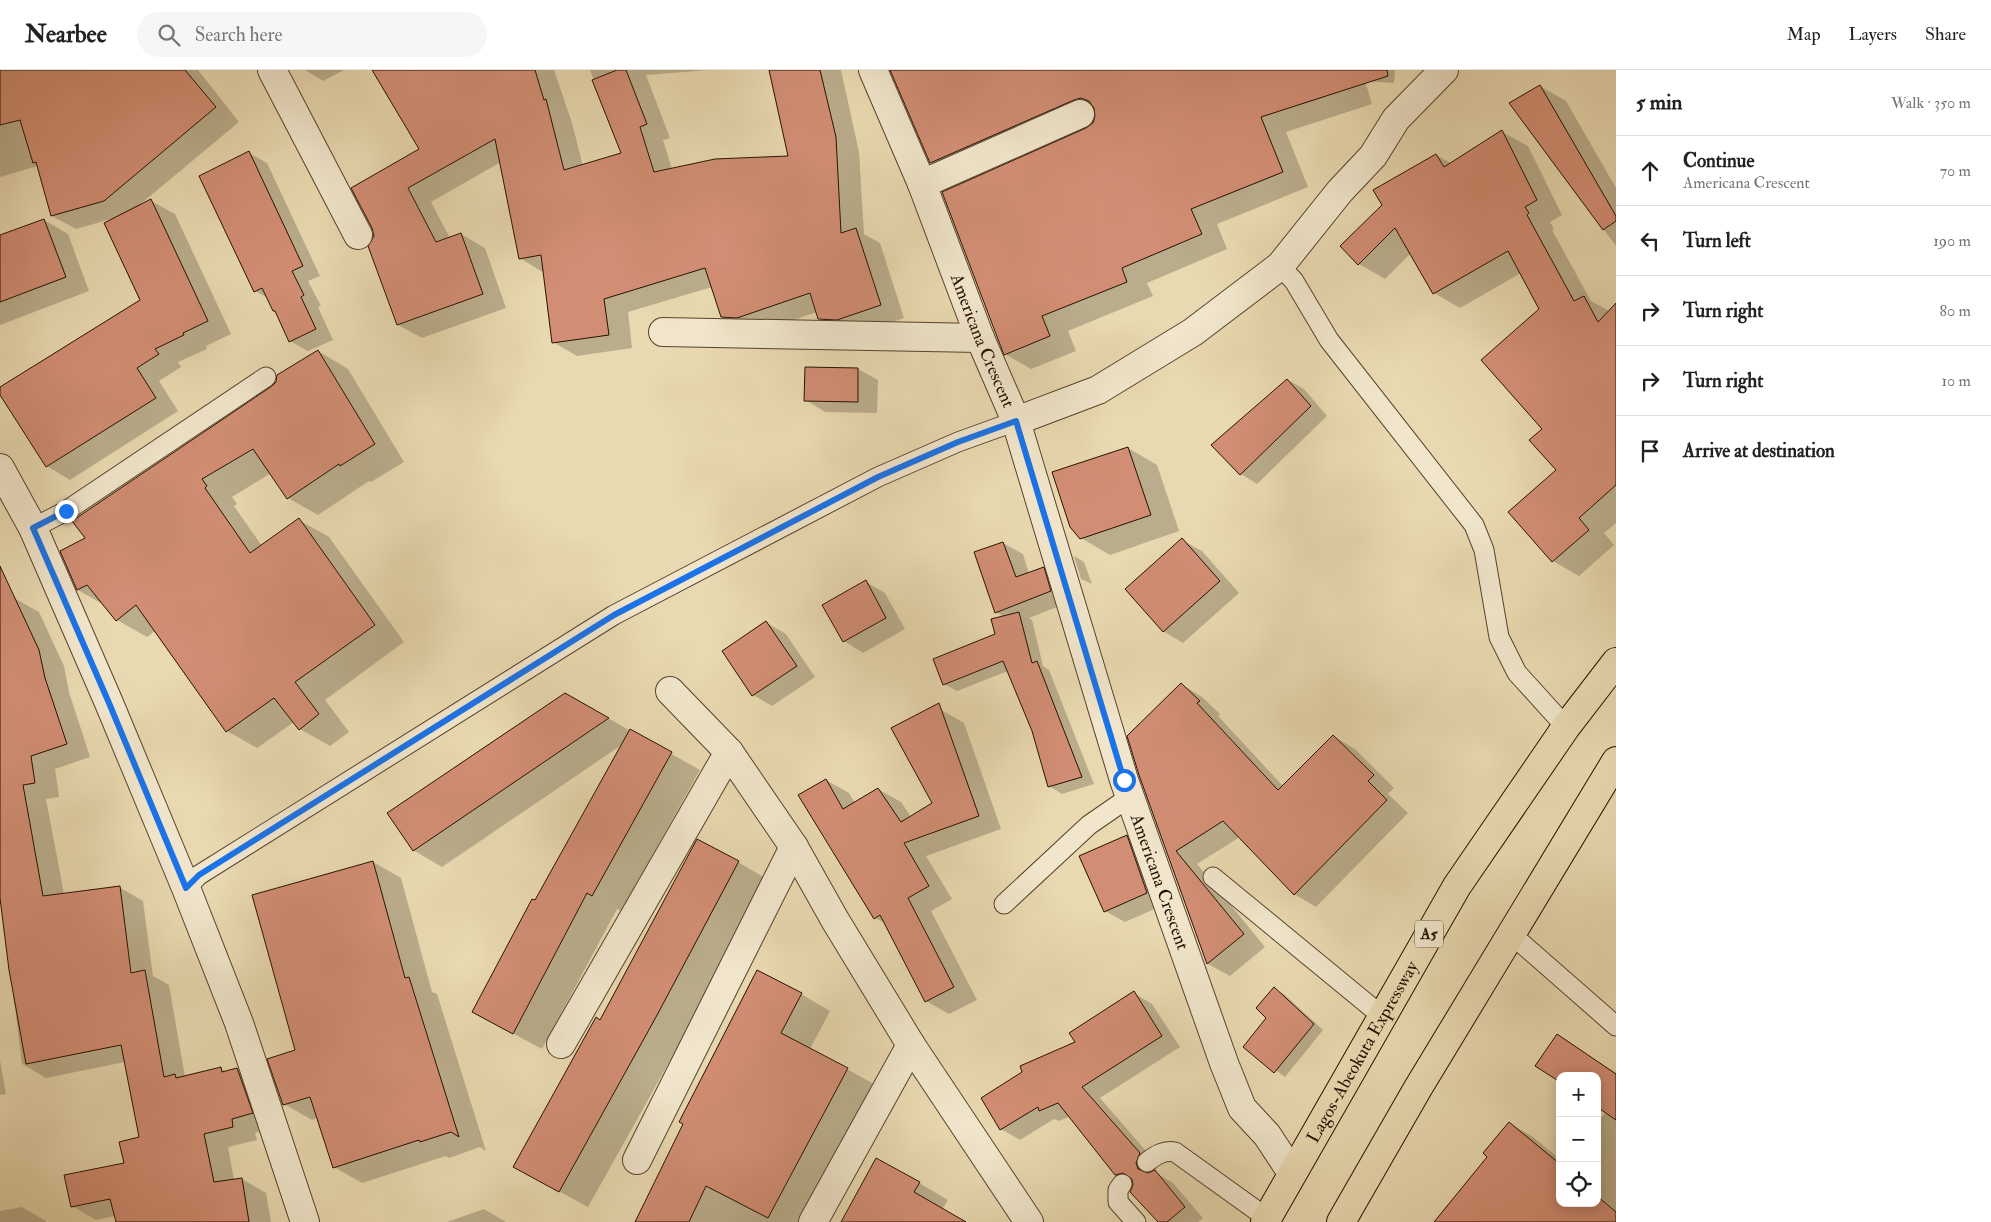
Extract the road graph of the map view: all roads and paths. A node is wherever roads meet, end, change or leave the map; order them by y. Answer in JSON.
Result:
{"nodes":[{"id":1,"x":272,"y":70,"type":"edge"},
{"id":2,"x":873,"y":70,"type":"edge"},
{"id":3,"x":1444,"y":70,"type":"edge"},
{"id":4,"x":1080,"y":114,"type":"dead end"},
{"id":5,"x":922,"y":184,"type":"junction"},
{"id":6,"x":358,"y":235,"type":"dead end"},
{"id":7,"x":1280,"y":266,"type":"junction"},
{"id":8,"x":663,"y":332,"type":"dead end"},
{"id":9,"x":980,"y":338,"type":"junction"},
{"id":10,"x":266,"y":377,"type":"dead end"},
{"id":11,"x":1016,"y":421,"type":"junction"},
{"id":12,"x":0,"y":468,"type":"edge"},
{"id":13,"x":33,"y":528,"type":"junction"},
{"id":14,"x":1616,"y":662,"type":"edge"},
{"id":15,"x":670,"y":690,"type":"dead end"},
{"id":16,"x":1566,"y":727,"type":"junction"},
{"id":17,"x":729,"y":752,"type":"junction"},
{"id":18,"x":1616,"y":762,"type":"edge"},
{"id":19,"x":1131,"y":796,"type":"junction"},
{"id":20,"x":794,"y":847,"type":"junction"},
{"id":21,"x":1213,"y":877,"type":"dead end"},
{"id":22,"x":186,"y":888,"type":"junction"},
{"id":23,"x":1004,"y":904,"type":"dead end"},
{"id":24,"x":1511,"y":934,"type":"junction"},
{"id":25,"x":1382,"y":1016,"type":"junction"},
{"id":26,"x":1616,"y":1026,"type":"edge"},
{"id":27,"x":561,"y":1044,"type":"dead end"},
{"id":28,"x":911,"y":1045,"type":"junction"},
{"id":29,"x":638,"y":1160,"type":"dead end"},
{"id":30,"x":1147,"y":1162,"type":"dead end"},
{"id":31,"x":1292,"y":1173,"type":"junction"},
{"id":32,"x":1122,"y":1184,"type":"dead end"},
{"id":33,"x":1266,"y":1220,"type":"edge"},
{"id":34,"x":305,"y":1222,"type":"edge"},
{"id":35,"x":813,"y":1222,"type":"edge"},
{"id":36,"x":1029,"y":1222,"type":"edge"},
{"id":37,"x":1136,"y":1222,"type":"edge"},
{"id":38,"x":1341,"y":1222,"type":"edge"}],
"edges":[{"from":1,"to":6,"type":"street"},
{"from":2,"to":5,"type":"street","name":"Americana Crescent"},
{"from":3,"to":7,"type":"street"},
{"from":4,"to":5,"type":"street"},
{"from":5,"to":9,"type":"street","name":"Americana Crescent"},
{"from":7,"to":11,"type":"street"},
{"from":7,"to":16,"type":"lane"},
{"from":8,"to":9,"type":"street"},
{"from":9,"to":11,"type":"street","name":"Americana Crescent"},
{"from":10,"to":13,"type":"lane"},
{"from":11,"to":19,"type":"street","name":"Americana Crescent"},
{"from":11,"to":22,"type":"lane"},
{"from":12,"to":13,"type":"street"},
{"from":13,"to":22,"type":"street"},
{"from":14,"to":16,"type":"highway","name":"Lagos-Abeokuta Expressway","number":"A5"},
{"from":15,"to":17,"type":"street"},
{"from":16,"to":25,"type":"highway","name":"Lagos-Abeokuta Expressway","number":"A5"},
{"from":17,"to":20,"type":"street"},
{"from":17,"to":27,"type":"street"},
{"from":18,"to":24,"type":"highway"},
{"from":19,"to":23,"type":"lane"},
{"from":19,"to":31,"type":"street","name":"Americana Crescent"},
{"from":20,"to":28,"type":"street"},
{"from":20,"to":29,"type":"street"},
{"from":21,"to":25,"type":"lane"},
{"from":22,"to":34,"type":"street"},
{"from":24,"to":26,"type":"lane"},
{"from":24,"to":38,"type":"highway"},
{"from":25,"to":31,"type":"highway","name":"Lagos-Abeokuta Expressway","number":"A5"},
{"from":28,"to":35,"type":"street"},
{"from":28,"to":36,"type":"street"},
{"from":30,"to":33,"type":"lane"},
{"from":31,"to":33,"type":"highway","name":"Lagos-Abeokuta Expressway","number":"A5"},
{"from":32,"to":37,"type":"lane"}]}
